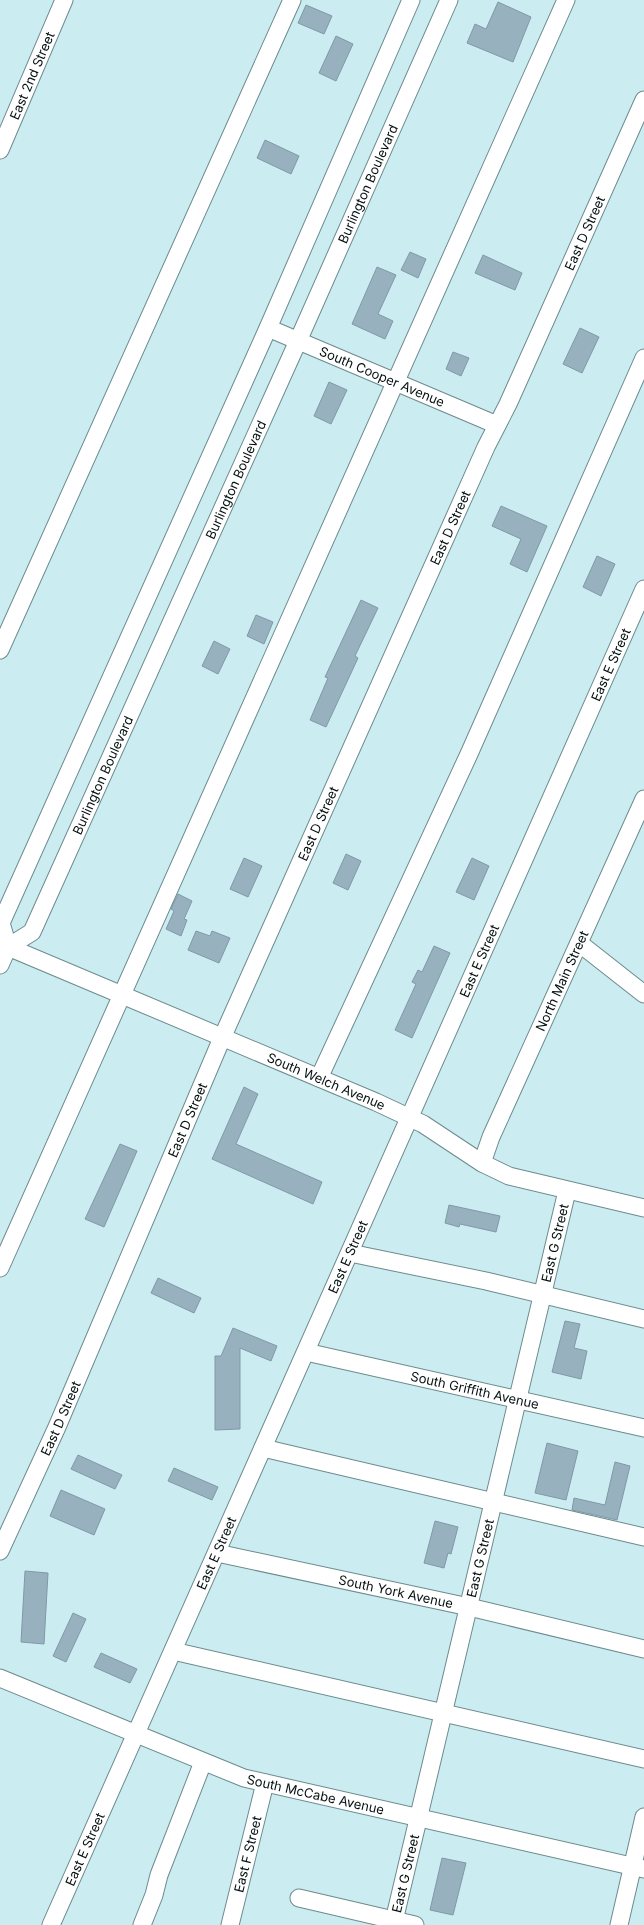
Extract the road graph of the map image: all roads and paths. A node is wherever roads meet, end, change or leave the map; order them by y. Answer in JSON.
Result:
{"nodes":[{"id":1,"x":64,"y":0,"type":"edge"},
{"id":2,"x":292,"y":0,"type":"edge"},
{"id":3,"x":411,"y":0,"type":"edge"},
{"id":4,"x":450,"y":0,"type":"edge"},
{"id":5,"x":566,"y":0,"type":"edge"},
{"id":6,"x":644,"y":100,"type":"edge"},
{"id":7,"x":0,"y":150,"type":"edge"},
{"id":8,"x":268,"y":328,"type":"junction"},
{"id":9,"x":298,"y":341,"type":"junction"},
{"id":10,"x":644,"y":358,"type":"edge"},
{"id":11,"x":396,"y":382,"type":"junction"},
{"id":12,"x":497,"y":425,"type":"junction"},
{"id":13,"x":644,"y":589,"type":"edge"},
{"id":14,"x":0,"y":650,"type":"edge"},
{"id":15,"x":644,"y":802,"type":"edge"},
{"id":16,"x":579,"y":943,"type":"junction"},
{"id":17,"x":4,"y":946,"type":"edge"},
{"id":18,"x":0,"y":965,"type":"edge"},
{"id":19,"x":644,"y":994,"type":"edge"},
{"id":20,"x":122,"y":996,"type":"junction"},
{"id":21,"x":222,"y":1038,"type":"junction"},
{"id":22,"x":319,"y":1078,"type":"junction"},
{"id":23,"x":409,"y":1118,"type":"junction"},
{"id":24,"x":482,"y":1163,"type":"junction"},
{"id":25,"x":567,"y":1191,"type":"junction"},
{"id":26,"x":644,"y":1208,"type":"edge"},
{"id":27,"x":350,"y":1253,"type":"junction"},
{"id":28,"x":0,"y":1268,"type":"edge"},
{"id":29,"x":542,"y":1296,"type":"junction"},
{"id":30,"x":644,"y":1319,"type":"edge"},
{"id":31,"x":306,"y":1352,"type":"junction"},
{"id":32,"x":518,"y":1400,"type":"junction"},
{"id":33,"x":644,"y":1428,"type":"edge"},
{"id":34,"x":263,"y":1448,"type":"junction"},
{"id":35,"x":493,"y":1502,"type":"junction"},
{"id":36,"x":644,"y":1537,"type":"edge"},
{"id":37,"x":0,"y":1551,"type":"edge"},
{"id":38,"x":218,"y":1553,"type":"junction"},
{"id":39,"x":469,"y":1607,"type":"junction"},
{"id":40,"x":644,"y":1649,"type":"edge"},
{"id":41,"x":173,"y":1651,"type":"junction"},
{"id":42,"x":0,"y":1678,"type":"edge"},
{"id":43,"x":443,"y":1712,"type":"junction"},
{"id":44,"x":135,"y":1734,"type":"junction"},
{"id":45,"x":644,"y":1759,"type":"edge"},
{"id":46,"x":203,"y":1762,"type":"junction"},
{"id":47,"x":266,"y":1783,"type":"junction"},
{"id":48,"x":418,"y":1817,"type":"junction"},
{"id":49,"x":644,"y":1817,"type":"edge"},
{"id":50,"x":638,"y":1867,"type":"edge"},
{"id":51,"x":298,"y":1898,"type":"dead end"},
{"id":52,"x":393,"y":1922,"type":"edge"},
{"id":53,"x":51,"y":1925,"type":"edge"},
{"id":54,"x":142,"y":1925,"type":"edge"},
{"id":55,"x":230,"y":1925,"type":"edge"},
{"id":56,"x":415,"y":1925,"type":"edge"},
{"id":57,"x":619,"y":1925,"type":"edge"}],
"edges":[{"from":1,"to":7,"type":"street","name":"East 2nd Street"},
{"from":2,"to":14,"type":"street"},
{"from":3,"to":8,"type":"street"},
{"from":4,"to":9,"type":"street","name":"Burlington Boulevard"},
{"from":5,"to":11,"type":"street"},
{"from":6,"to":12,"type":"street","name":"East D Street"},
{"from":8,"to":9,"type":"street","name":"South Cooper Avenue"},
{"from":8,"to":17,"type":"street"},
{"from":9,"to":11,"type":"street","name":"South Cooper Avenue"},
{"from":9,"to":17,"type":"street","name":"Burlington Boulevard"},
{"from":10,"to":22,"type":"street"},
{"from":11,"to":12,"type":"street","name":"South Cooper Avenue"},
{"from":11,"to":20,"type":"street"},
{"from":12,"to":21,"type":"street","name":"East D Street"},
{"from":13,"to":23,"type":"street","name":"East E Street"},
{"from":15,"to":16,"type":"street","name":"North Main Street"},
{"from":16,"to":19,"type":"street"},
{"from":16,"to":24,"type":"street","name":"North Main Street"},
{"from":17,"to":18,"type":"street"},
{"from":17,"to":20,"type":"street","name":"South Welch Avenue"},
{"from":20,"to":21,"type":"street","name":"South Welch Avenue"},
{"from":20,"to":28,"type":"street"},
{"from":21,"to":22,"type":"street","name":"South Welch Avenue"},
{"from":21,"to":37,"type":"street","name":"East D Street"},
{"from":22,"to":23,"type":"street","name":"South Welch Avenue"},
{"from":23,"to":24,"type":"street","name":"South Welch Avenue"},
{"from":23,"to":27,"type":"street","name":"East E Street"},
{"from":24,"to":25,"type":"street","name":"South Welch Avenue"},
{"from":25,"to":26,"type":"street","name":"South Welch Avenue"},
{"from":25,"to":29,"type":"street","name":"East G Street"},
{"from":27,"to":29,"type":"street"},
{"from":27,"to":31,"type":"street","name":"East E Street"},
{"from":29,"to":30,"type":"street"},
{"from":29,"to":32,"type":"street","name":"East G Street"},
{"from":31,"to":32,"type":"street","name":"South Griffith Avenue"},
{"from":31,"to":34,"type":"street","name":"East E Street"},
{"from":32,"to":33,"type":"street","name":"South Griffith Avenue"},
{"from":32,"to":35,"type":"street","name":"East G Street"},
{"from":34,"to":35,"type":"street"},
{"from":34,"to":38,"type":"street","name":"East E Street"},
{"from":35,"to":36,"type":"street"},
{"from":35,"to":39,"type":"street","name":"East G Street"},
{"from":38,"to":39,"type":"street","name":"South York Avenue"},
{"from":38,"to":41,"type":"street","name":"East E Street"},
{"from":39,"to":40,"type":"street","name":"South York Avenue"},
{"from":39,"to":43,"type":"street","name":"East G Street"},
{"from":41,"to":43,"type":"street"},
{"from":41,"to":44,"type":"street","name":"East E Street"},
{"from":42,"to":44,"type":"street","name":"South McCabe Avenue"},
{"from":43,"to":45,"type":"street"},
{"from":43,"to":48,"type":"street","name":"East G Street"},
{"from":44,"to":46,"type":"street","name":"South McCabe Avenue"},
{"from":44,"to":53,"type":"street","name":"East E Street"},
{"from":46,"to":47,"type":"street","name":"South McCabe Avenue"},
{"from":46,"to":54,"type":"street"},
{"from":47,"to":48,"type":"street","name":"South McCabe Avenue"},
{"from":47,"to":55,"type":"street","name":"East F Street"},
{"from":48,"to":50,"type":"street","name":"South McCabe Avenue"},
{"from":48,"to":52,"type":"street","name":"East G Street"},
{"from":49,"to":50,"type":"street"},
{"from":50,"to":57,"type":"street"},
{"from":51,"to":52,"type":"street"},
{"from":52,"to":56,"type":"street"}]}
